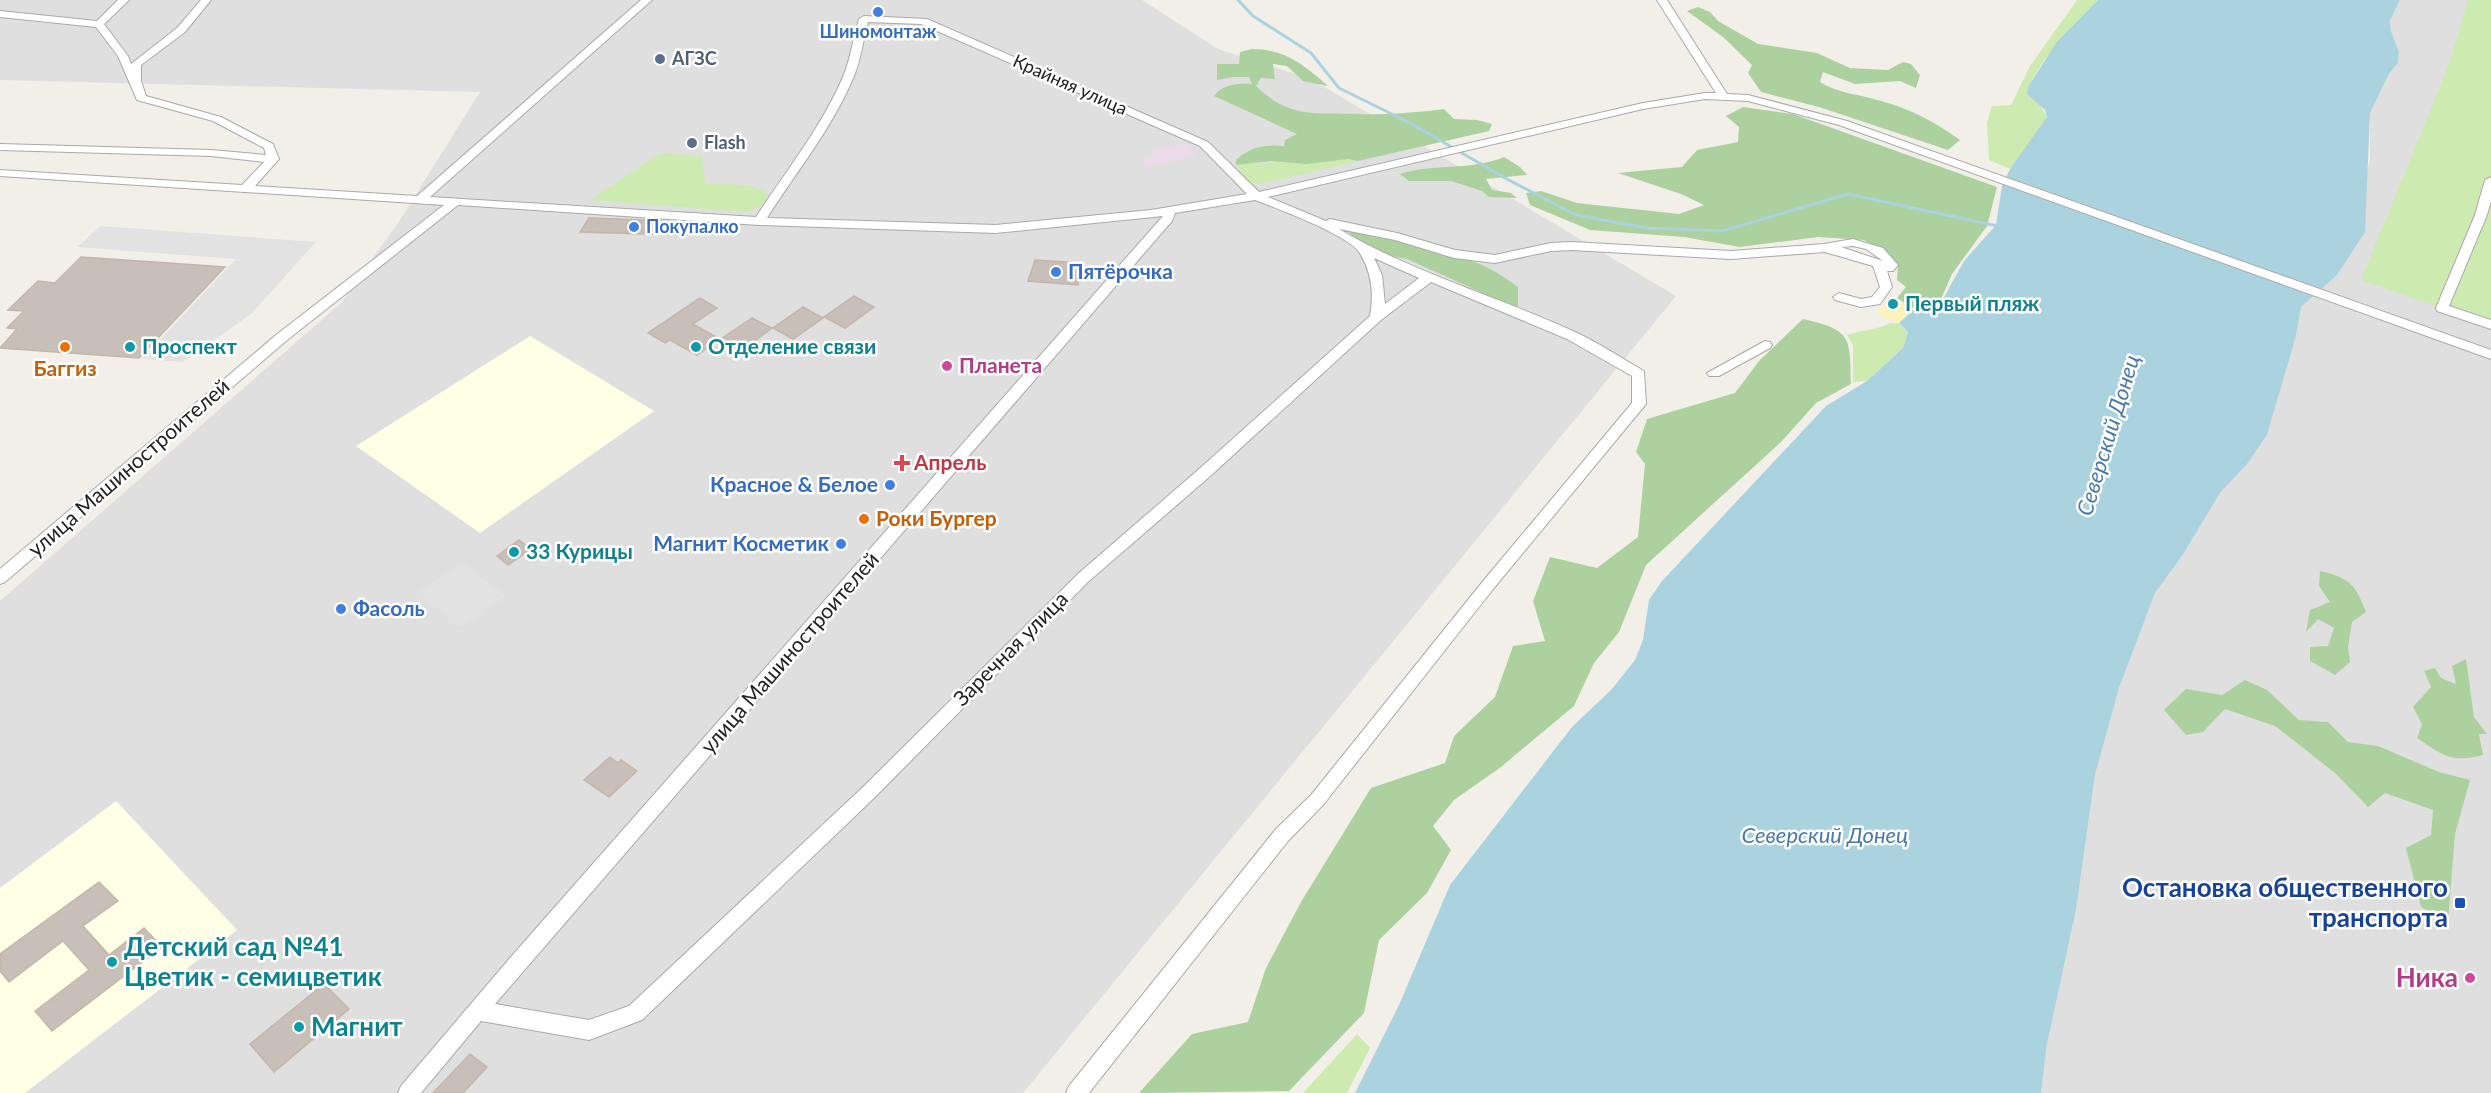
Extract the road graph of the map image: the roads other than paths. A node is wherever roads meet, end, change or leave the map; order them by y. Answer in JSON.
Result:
{"nodes":[{"id":1,"x":124,"y":0,"type":"edge"},
{"id":2,"x":206,"y":0,"type":"edge"},
{"id":3,"x":647,"y":0,"type":"edge"},
{"id":4,"x":1662,"y":0,"type":"edge"},
{"id":5,"x":0,"y":14,"type":"edge"},
{"id":6,"x":99,"y":24,"type":"junction"},
{"id":7,"x":136,"y":81,"type":"junction"},
{"id":8,"x":1723,"y":96,"type":"junction"},
{"id":9,"x":0,"y":147,"type":"edge"},
{"id":10,"x":273,"y":159,"type":"junction"},
{"id":11,"x":0,"y":173,"type":"edge"},
{"id":12,"x":2491,"y":180,"type":"edge"},
{"id":13,"x":245,"y":189,"type":"junction"},
{"id":14,"x":1256,"y":196,"type":"junction"},
{"id":15,"x":420,"y":199,"type":"junction"},
{"id":16,"x":456,"y":201,"type":"junction"},
{"id":17,"x":1170,"y":212,"type":"junction"},
{"id":18,"x":759,"y":221,"type":"junction"},
{"id":19,"x":1318,"y":221,"type":"junction"},
{"id":20,"x":1363,"y":248,"type":"junction"},
{"id":21,"x":1429,"y":277,"type":"junction"},
{"id":22,"x":1839,"y":297,"type":"dead end"},
{"id":23,"x":1376,"y":317,"type":"junction"},
{"id":24,"x":2491,"y":325,"type":"edge"},
{"id":25,"x":1765,"y":345,"type":"dead end"},
{"id":26,"x":2491,"y":355,"type":"edge"},
{"id":27,"x":1714,"y":373,"type":"dead end"},
{"id":28,"x":0,"y":578,"type":"edge"},
{"id":29,"x":479,"y":1011,"type":"junction"},
{"id":30,"x":408,"y":1093,"type":"edge"},
{"id":31,"x":1076,"y":1093,"type":"edge"}],
"edges":[{"from":1,"to":6,"type":"street"},
{"from":2,"to":7,"type":"street"},
{"from":3,"to":15,"type":"street"},
{"from":4,"to":8,"type":"street"},
{"from":5,"to":6,"type":"street"},
{"from":6,"to":7,"type":"street"},
{"from":7,"to":10,"type":"street"},
{"from":8,"to":14,"type":"street"},
{"from":8,"to":26,"type":"street"},
{"from":9,"to":10,"type":"street"},
{"from":10,"to":13,"type":"street"},
{"from":11,"to":13,"type":"street"},
{"from":12,"to":24,"type":"street"},
{"from":13,"to":15,"type":"street"},
{"from":14,"to":17,"type":"street"},
{"from":14,"to":18,"type":"street","name":"Крайняя улица"},
{"from":14,"to":19,"type":"street"},
{"from":15,"to":16,"type":"street"},
{"from":16,"to":18,"type":"street"},
{"from":16,"to":28,"type":"street","name":"улица Машиностроителей"},
{"from":17,"to":18,"type":"street"},
{"from":17,"to":29,"type":"street","name":"улица Машиностроителей"},
{"from":19,"to":20,"type":"street"},
{"from":19,"to":22,"type":"street"},
{"from":20,"to":21,"type":"street"},
{"from":20,"to":23,"type":"street"},
{"from":21,"to":23,"type":"street","name":"Заречная улица"},
{"from":21,"to":31,"type":"street"},
{"from":23,"to":29,"type":"street","name":"Заречная улица"},
{"from":25,"to":27,"type":"street"},
{"from":29,"to":30,"type":"street","name":"улица Машиностроителей"}]}
